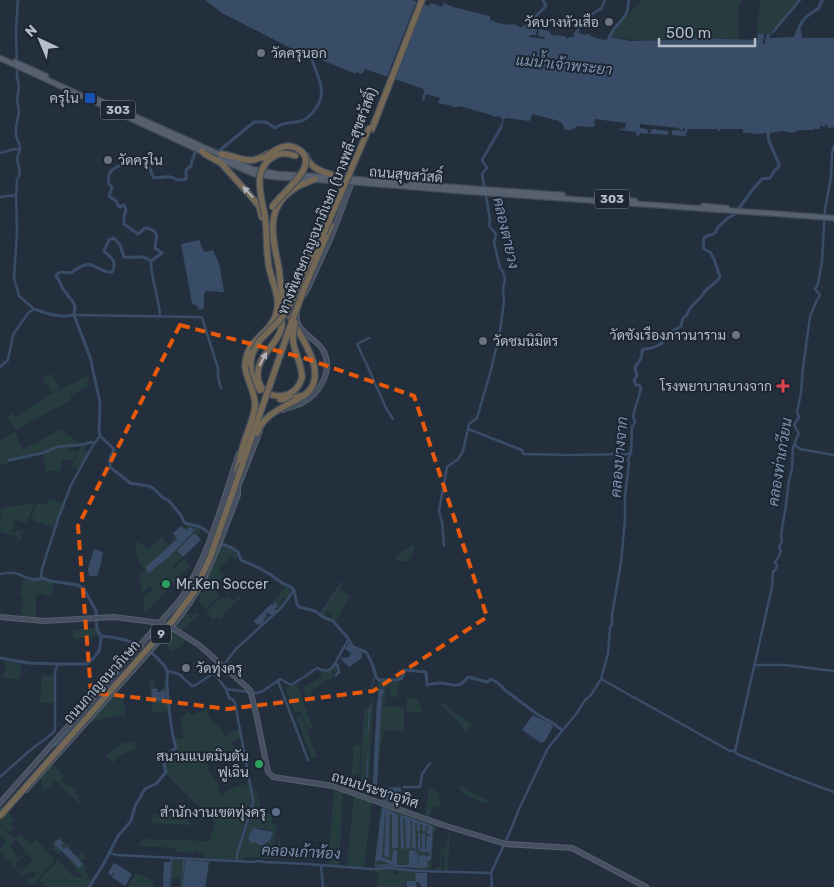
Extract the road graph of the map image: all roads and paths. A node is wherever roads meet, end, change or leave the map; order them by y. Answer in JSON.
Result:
{"nodes":[{"id":1,"x":421,"y":0,"type":"edge"},
{"id":2,"x":0,"y":56,"type":"edge"},
{"id":3,"x":169,"y":134,"type":"junction"},
{"id":4,"x":202,"y":151,"type":"junction"},
{"id":5,"x":219,"y":153,"type":"junction"},
{"id":6,"x":314,"y":179,"type":"junction"},
{"id":7,"x":346,"y":179,"type":"junction"},
{"id":8,"x":834,"y":217,"type":"edge"},
{"id":9,"x":267,"y":236,"type":"junction"},
{"id":10,"x":326,"y":237,"type":"junction"},
{"id":11,"x":319,"y":244,"type":"junction"},
{"id":12,"x":268,"y":247,"type":"junction"},
{"id":13,"x":275,"y":252,"type":"junction"},
{"id":14,"x":304,"y":294,"type":"junction"},
{"id":15,"x":313,"y":385,"type":"junction"},
{"id":16,"x":259,"y":413,"type":"junction"},
{"id":17,"x":253,"y":450,"type":"junction"},
{"id":18,"x":240,"y":460,"type":"junction"},
{"id":19,"x":235,"y":486,"type":"junction"},
{"id":20,"x":227,"y":490,"type":"junction"},
{"id":21,"x":238,"y":495,"type":"junction"},
{"id":22,"x":0,"y":617,"type":"edge"},
{"id":23,"x":161,"y":623,"type":"junction"},
{"id":24,"x":172,"y":627,"type":"junction"},
{"id":25,"x":51,"y":746,"type":"junction"},
{"id":26,"x":59,"y":754,"type":"junction"},
{"id":27,"x":29,"y":770,"type":"junction"},
{"id":28,"x":38,"y":778,"type":"junction"},
{"id":29,"x":7,"y":795,"type":"junction"},
{"id":30,"x":0,"y":803,"type":"edge"},
{"id":31,"x":15,"y":803,"type":"junction"},
{"id":32,"x":8,"y":811,"type":"junction"},
{"id":33,"x":0,"y":812,"type":"edge"},
{"id":34,"x":0,"y":818,"type":"edge"},
{"id":35,"x":646,"y":887,"type":"edge"}],
"edges":[{"from":1,"to":10,"type":"highway","name":"ทางพิเศษกาญจนาภิเษก (บางพลี-สุขสวัสดิ์)","bridge":true},
{"from":1,"to":11,"type":"highway","name":"ทางพิเศษกาญจนาภิเษก (บางพลี-สุขสวัสดิ์)","bridge":true},
{"from":2,"to":3,"type":"main road","name":"ถนนสุขสวัสดิ์","number":"303"},
{"from":3,"to":4,"type":"main road","name":"ถนนสุขสวัสดิ์","number":"303"},
{"from":3,"to":5,"type":"main road","name":"ถนนสุขสวัสดิ์","number":"303"},
{"from":4,"to":6,"type":"main road","name":"ถนนสุขสวัสดิ์","number":"303"},
{"from":9,"to":4,"type":"highway","one_way":true},
{"from":5,"to":7,"type":"main road","name":"ถนนสุขสวัสดิ์","number":"303"},
{"from":5,"to":7,"type":"highway"},
{"from":5,"to":13,"type":"highway","bridge":true},
{"from":6,"to":7,"type":"main road","name":"ถนนสุขสวัสดิ์","number":"303"},
{"from":6,"to":13,"type":"highway"},
{"from":7,"to":8,"type":"main road","name":"ถนนสุขสวัสดิ์","number":"303"},
{"from":7,"to":9,"type":"highway","bridge":true},
{"from":7,"to":14,"type":"main road"},
{"from":7,"to":14,"type":"main road"},
{"from":9,"to":12,"type":"highway"},
{"from":10,"to":12,"type":"highway","one_way":true,"bridge":true},
{"from":10,"to":16,"type":"highway","name":"ทางพิเศษกาญจนาภิเษก (บางพลี-สุขสวัสดิ์)","bridge":true},
{"from":11,"to":15,"type":"highway","bridge":true},
{"from":11,"to":16,"type":"highway","name":"ทางพิเศษกาญจนาภิเษก (บางพลี-สุขสวัสดิ์)","bridge":true},
{"from":12,"to":18,"type":"highway","bridge":true},
{"from":13,"to":15,"type":"highway"},
{"from":14,"to":17,"type":"main road"},
{"from":15,"to":19,"type":"highway","bridge":true},
{"from":16,"to":18,"type":"highway","name":"ถนนกาญจนาภิเษก","number":"9","bridge":true},
{"from":16,"to":19,"type":"highway","name":"ถนนกาญจนาภิเษก","number":"9","bridge":true},
{"from":17,"to":20,"type":"main road"},
{"from":17,"to":21,"type":"main road"},
{"from":18,"to":33,"type":"highway","name":"ถนนกาญจนาภิเษก","number":"9","bridge":true},
{"from":19,"to":34,"type":"highway","name":"ถนนกาญจนาภิเษก","number":"9","bridge":true},
{"from":20,"to":21,"type":"main road"},
{"from":20,"to":23,"type":"main road"},
{"from":21,"to":24,"type":"main road"},
{"from":22,"to":23,"type":"main road","name":"ถนนประชาอุทิศ"},
{"from":23,"to":24,"type":"main road","name":"ถนนประชาอุทิศ"},
{"from":23,"to":25,"type":"main road"},
{"from":24,"to":26,"type":"main road"},
{"from":24,"to":35,"type":"main road","name":"ถนนประชาอุทิศ"},
{"from":25,"to":26,"type":"main road"},
{"from":25,"to":27,"type":"main road"},
{"from":26,"to":28,"type":"main road"},
{"from":27,"to":28,"type":"main road"},
{"from":27,"to":29,"type":"main road"},
{"from":28,"to":31,"type":"main road"},
{"from":29,"to":30,"type":"main road"},
{"from":29,"to":31,"type":"main road"},
{"from":30,"to":32,"type":"main road"},
{"from":31,"to":32,"type":"main road"},
{"from":32,"to":34,"type":"main road"}]}
